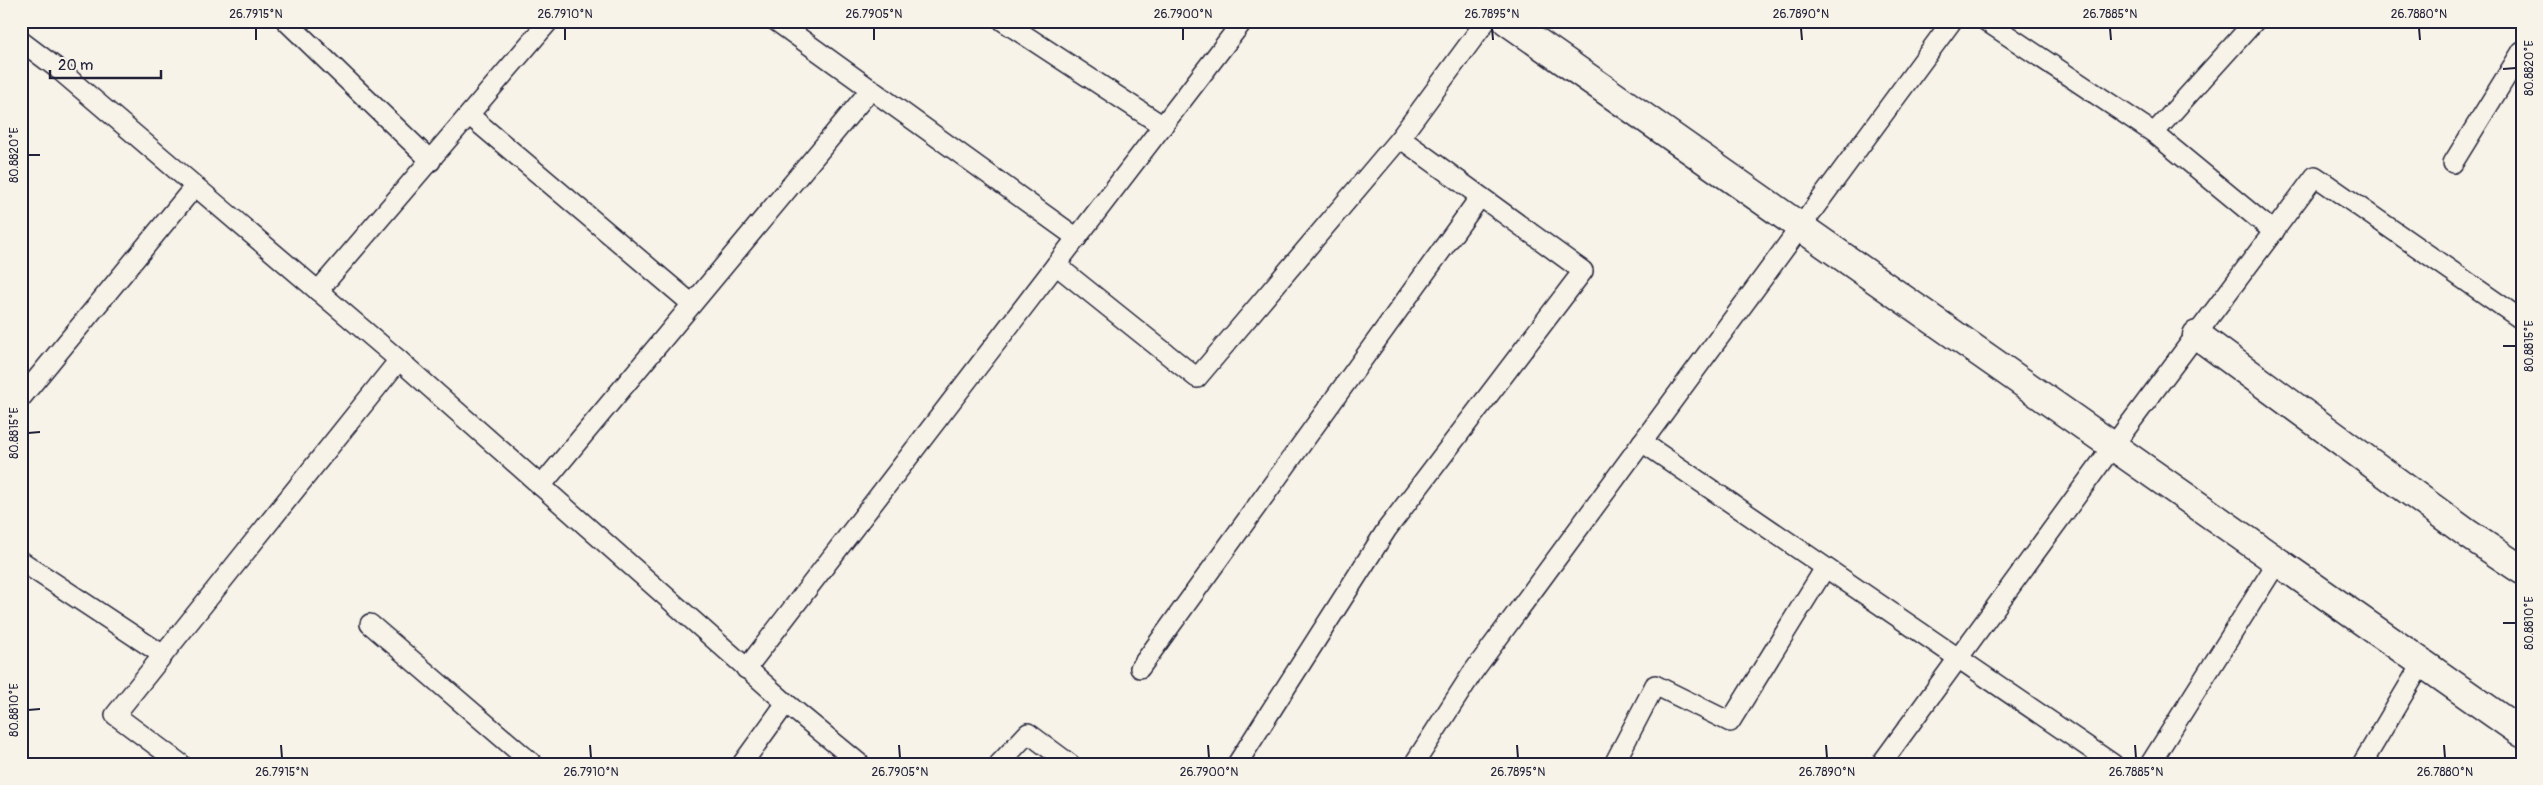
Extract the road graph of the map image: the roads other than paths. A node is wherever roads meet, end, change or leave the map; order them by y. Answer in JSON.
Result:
{"nodes":[{"id":1,"x":286,"y":21,"type":"edge"},
{"id":2,"x":549,"y":21,"type":"edge"},
{"id":3,"x":776,"y":21,"type":"edge"},
{"id":4,"x":1003,"y":21,"type":"edge"},
{"id":5,"x":1243,"y":21,"type":"edge"},
{"id":6,"x":1486,"y":21,"type":"edge"},
{"id":7,"x":1507,"y":21,"type":"edge"},
{"id":8,"x":1952,"y":21,"type":"edge"},
{"id":9,"x":1986,"y":21,"type":"edge"},
{"id":10,"x":2255,"y":21,"type":"edge"},
{"id":11,"x":21,"y":41,"type":"edge"},
{"id":12,"x":2522,"y":51,"type":"edge"},
{"id":13,"x":871,"y":89,"type":"junction"},
{"id":14,"x":469,"y":115,"type":"junction"},
{"id":15,"x":1163,"y":126,"type":"junction"},
{"id":16,"x":2154,"y":132,"type":"junction"},
{"id":17,"x":1400,"y":138,"type":"junction"},
{"id":18,"x":431,"y":161,"type":"junction"},
{"id":19,"x":2454,"y":163,"type":"dead end"},
{"id":20,"x":195,"y":186,"type":"junction"},
{"id":21,"x":1480,"y":197,"type":"junction"},
{"id":22,"x":1800,"y":226,"type":"junction"},
{"id":23,"x":2274,"y":232,"type":"junction"},
{"id":24,"x":1077,"y":238,"type":"junction"},
{"id":25,"x":1056,"y":265,"type":"junction"},
{"id":26,"x":318,"y":291,"type":"junction"},
{"id":27,"x":692,"y":304,"type":"junction"},
{"id":28,"x":2522,"y":320,"type":"edge"},
{"id":29,"x":2197,"y":335,"type":"junction"},
{"id":30,"x":399,"y":360,"type":"junction"},
{"id":31,"x":21,"y":398,"type":"edge"},
{"id":32,"x":1642,"y":442,"type":"junction"},
{"id":33,"x":2113,"y":446,"type":"junction"},
{"id":34,"x":541,"y":486,"type":"junction"},
{"id":35,"x":21,"y":560,"type":"edge"},
{"id":36,"x":2278,"y":561,"type":"junction"},
{"id":37,"x":1825,"y":568,"type":"junction"},
{"id":38,"x":2522,"y":570,"type":"edge"},
{"id":39,"x":370,"y":624,"type":"dead end"},
{"id":40,"x":163,"y":655,"type":"junction"},
{"id":41,"x":1958,"y":657,"type":"junction"},
{"id":42,"x":2422,"y":663,"type":"junction"},
{"id":43,"x":1140,"y":668,"type":"dead end"},
{"id":44,"x":746,"y":669,"type":"junction"},
{"id":45,"x":786,"y":703,"type":"junction"},
{"id":46,"x":2522,"y":733,"type":"edge"},
{"id":47,"x":180,"y":764,"type":"edge"},
{"id":48,"x":534,"y":764,"type":"edge"},
{"id":49,"x":742,"y":764,"type":"edge"},
{"id":50,"x":860,"y":764,"type":"edge"},
{"id":51,"x":999,"y":764,"type":"edge"},
{"id":52,"x":1070,"y":764,"type":"edge"},
{"id":53,"x":1237,"y":764,"type":"edge"},
{"id":54,"x":1414,"y":764,"type":"edge"},
{"id":55,"x":1614,"y":764,"type":"edge"},
{"id":56,"x":1880,"y":764,"type":"edge"},
{"id":57,"x":2112,"y":764,"type":"edge"},
{"id":58,"x":2150,"y":764,"type":"edge"},
{"id":59,"x":2362,"y":764,"type":"edge"}],
"edges":[{"from":1,"to":18,"type":"lane"},
{"from":2,"to":14,"type":"lane"},
{"from":3,"to":13,"type":"lane"},
{"from":4,"to":15,"type":"lane"},
{"from":5,"to":15,"type":"lane"},
{"from":6,"to":17,"type":"lane"},
{"from":7,"to":22,"type":"street"},
{"from":8,"to":22,"type":"lane"},
{"from":9,"to":16,"type":"lane"},
{"from":10,"to":16,"type":"lane"},
{"from":11,"to":20,"type":"lane"},
{"from":12,"to":19,"type":"lane"},
{"from":13,"to":24,"type":"lane"},
{"from":13,"to":27,"type":"lane"},
{"from":14,"to":18,"type":"lane"},
{"from":14,"to":27,"type":"lane"},
{"from":15,"to":24,"type":"lane"},
{"from":16,"to":23,"type":"lane"},
{"from":17,"to":21,"type":"lane"},
{"from":17,"to":25,"type":"lane"},
{"from":18,"to":26,"type":"lane"},
{"from":20,"to":26,"type":"lane"},
{"from":20,"to":31,"type":"lane"},
{"from":21,"to":43,"type":"lane"},
{"from":21,"to":53,"type":"lane"},
{"from":22,"to":32,"type":"lane"},
{"from":22,"to":33,"type":"street"},
{"from":23,"to":28,"type":"lane"},
{"from":23,"to":29,"type":"lane"},
{"from":24,"to":25,"type":"lane"},
{"from":25,"to":44,"type":"lane"},
{"from":26,"to":30,"type":"lane"},
{"from":27,"to":34,"type":"lane"},
{"from":29,"to":33,"type":"lane"},
{"from":29,"to":38,"type":"street"},
{"from":30,"to":34,"type":"lane"},
{"from":30,"to":40,"type":"lane"},
{"from":32,"to":37,"type":"lane"},
{"from":32,"to":54,"type":"lane"},
{"from":33,"to":36,"type":"street"},
{"from":33,"to":41,"type":"lane"},
{"from":34,"to":44,"type":"lane"},
{"from":35,"to":40,"type":"lane"},
{"from":36,"to":42,"type":"street"},
{"from":36,"to":58,"type":"lane"},
{"from":37,"to":41,"type":"lane"},
{"from":37,"to":55,"type":"lane"},
{"from":39,"to":48,"type":"lane"},
{"from":40,"to":47,"type":"lane"},
{"from":41,"to":56,"type":"lane"},
{"from":41,"to":57,"type":"lane"},
{"from":42,"to":46,"type":"street"},
{"from":42,"to":59,"type":"lane"},
{"from":44,"to":45,"type":"lane"},
{"from":45,"to":49,"type":"lane"},
{"from":45,"to":50,"type":"lane"},
{"from":51,"to":52,"type":"lane"}]}
